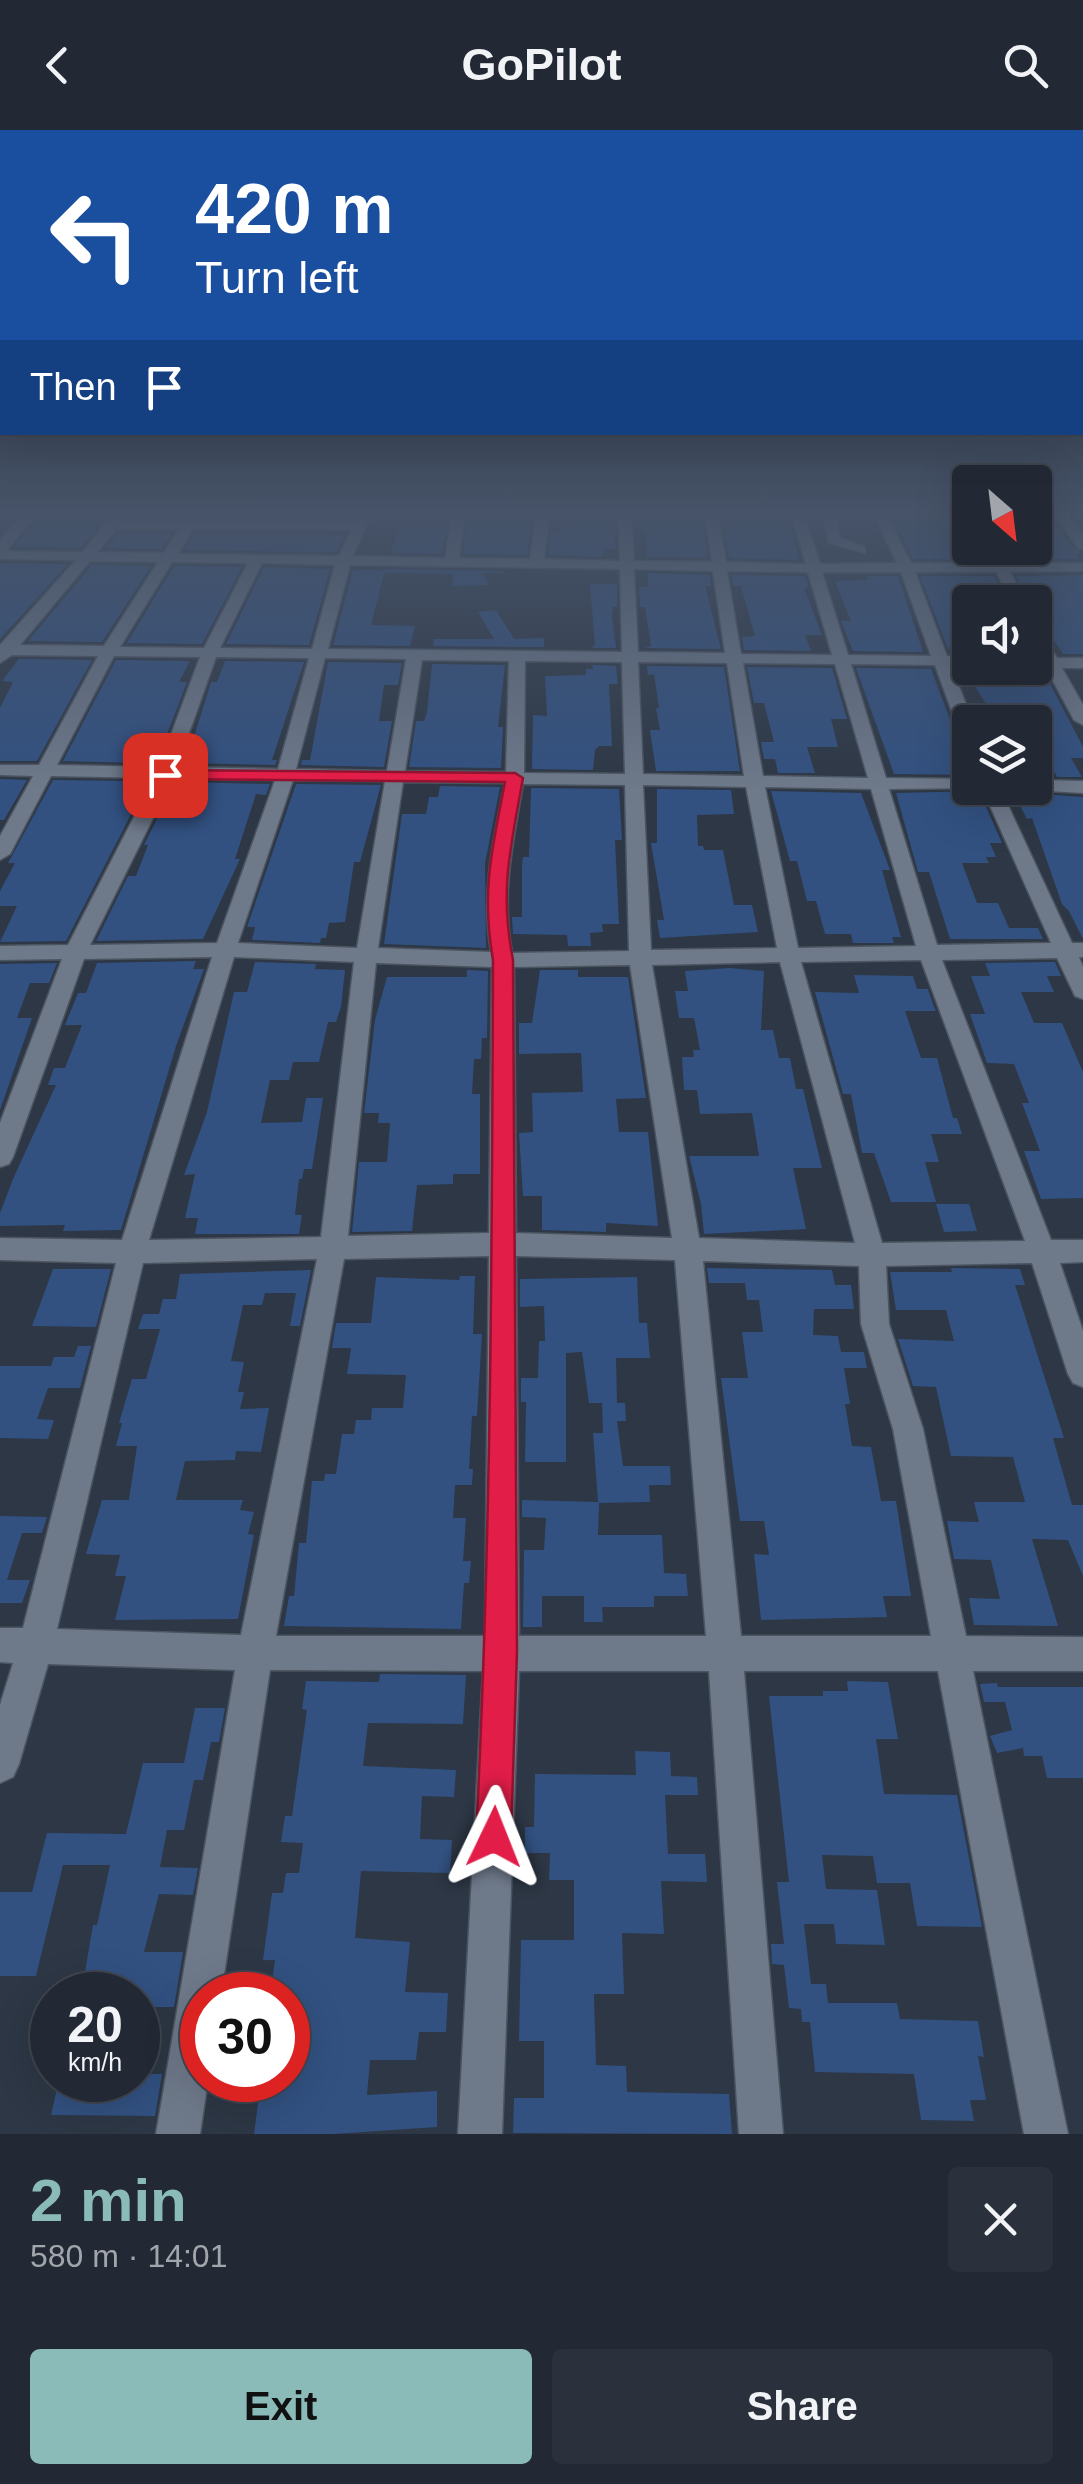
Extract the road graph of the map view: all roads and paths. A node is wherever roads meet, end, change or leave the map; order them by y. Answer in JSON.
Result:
{"nodes":[{"id":1,"x":44,"y":605,"type":"edge"},
{"id":2,"x":139,"y":605,"type":"edge"},
{"id":3,"x":234,"y":605,"type":"edge"},
{"id":4,"x":332,"y":605,"type":"edge"},
{"id":5,"x":627,"y":605,"type":"edge"},
{"id":6,"x":727,"y":605,"type":"edge"},
{"id":7,"x":826,"y":605,"type":"edge"},
{"id":8,"x":919,"y":605,"type":"edge"},
{"id":9,"x":210,"y":651,"type":"junction"},
{"id":10,"x":2,"y":653,"type":"edge"},
{"id":11,"x":108,"y":653,"type":"junction"},
{"id":12,"x":318,"y":654,"type":"junction"},
{"id":13,"x":414,"y":654,"type":"junction"},
{"id":14,"x":517,"y":655,"type":"junction"},
{"id":15,"x":628,"y":659,"type":"junction"},
{"id":16,"x":733,"y":660,"type":"junction"},
{"id":17,"x":840,"y":660,"type":"junction"},
{"id":18,"x":939,"y":661,"type":"junction"},
{"id":19,"x":952,"y":661,"type":"edge"},
{"id":20,"x":1052,"y":663,"type":"edge"},
{"id":21,"x":1083,"y":664,"type":"edge"},
{"id":22,"x":1052,"y":676,"type":"edge"},
{"id":23,"x":957,"y":705,"type":"edge"},
{"id":24,"x":1083,"y":720,"type":"edge"},
{"id":25,"x":0,"y":770,"type":"edge"},
{"id":26,"x":47,"y":772,"type":"junction"},
{"id":27,"x":286,"y":774,"type":"junction"},
{"id":28,"x":165,"y":775,"type":"junction"},
{"id":29,"x":394,"y":778,"type":"junction"},
{"id":30,"x":515,"y":778,"type":"junction"},
{"id":31,"x":637,"y":779,"type":"junction"},
{"id":32,"x":756,"y":782,"type":"junction"},
{"id":33,"x":882,"y":784,"type":"junction"},
{"id":34,"x":952,"y":784,"type":"edge"},
{"id":35,"x":1052,"y":786,"type":"edge"},
{"id":36,"x":1083,"y":786,"type":"edge"},
{"id":37,"x":1000,"y":805,"type":"edge"},
{"id":38,"x":0,"y":854,"type":"edge"},
{"id":39,"x":225,"y":950,"type":"junction"},
{"id":40,"x":1073,"y":950,"type":"edge"},
{"id":41,"x":0,"y":953,"type":"edge"},
{"id":42,"x":75,"y":953,"type":"junction"},
{"id":43,"x":929,"y":953,"type":"junction"},
{"id":44,"x":366,"y":956,"type":"junction"},
{"id":45,"x":789,"y":957,"type":"junction"},
{"id":46,"x":640,"y":958,"type":"junction"},
{"id":47,"x":503,"y":960,"type":"junction"},
{"id":48,"x":1083,"y":991,"type":"edge"},
{"id":49,"x":0,"y":1157,"type":"edge"},
{"id":50,"x":504,"y":1244,"type":"junction"},
{"id":51,"x":333,"y":1248,"type":"junction"},
{"id":52,"x":0,"y":1250,"type":"edge"},
{"id":53,"x":1042,"y":1251,"type":"junction"},
{"id":54,"x":1083,"y":1251,"type":"edge"},
{"id":55,"x":132,"y":1252,"type":"junction"},
{"id":56,"x":688,"y":1252,"type":"junction"},
{"id":57,"x":872,"y":1255,"type":"junction"},
{"id":58,"x":1083,"y":1374,"type":"edge"},
{"id":59,"x":0,"y":1645,"type":"edge"},
{"id":60,"x":36,"y":1646,"type":"junction"},
{"id":61,"x":502,"y":1651,"type":"junction"},
{"id":62,"x":725,"y":1652,"type":"junction"},
{"id":63,"x":255,"y":1653,"type":"junction"},
{"id":64,"x":953,"y":1654,"type":"junction"},
{"id":65,"x":1083,"y":1654,"type":"edge"},
{"id":66,"x":0,"y":1764,"type":"edge"},
{"id":67,"x":178,"y":2134,"type":"edge"},
{"id":68,"x":480,"y":2134,"type":"edge"},
{"id":69,"x":760,"y":2134,"type":"edge"},
{"id":70,"x":1046,"y":2134,"type":"edge"}],
"edges":[{"from":1,"to":10,"type":"street"},
{"from":2,"to":11,"type":"street"},
{"from":3,"to":9,"type":"street"},
{"from":4,"to":12,"type":"street"},
{"from":5,"to":15,"type":"street"},
{"from":6,"to":16,"type":"street"},
{"from":7,"to":17,"type":"street"},
{"from":8,"to":18,"type":"street"},
{"from":9,"to":11,"type":"street"},
{"from":9,"to":12,"type":"street"},
{"from":9,"to":28,"type":"street"},
{"from":10,"to":11,"type":"street"},
{"from":11,"to":26,"type":"street"},
{"from":12,"to":13,"type":"street"},
{"from":12,"to":27,"type":"street"},
{"from":13,"to":14,"type":"street"},
{"from":13,"to":29,"type":"street"},
{"from":14,"to":15,"type":"street"},
{"from":14,"to":30,"type":"street"},
{"from":15,"to":16,"type":"street"},
{"from":15,"to":31,"type":"street"},
{"from":16,"to":17,"type":"street"},
{"from":16,"to":32,"type":"street"},
{"from":17,"to":18,"type":"street"},
{"from":17,"to":33,"type":"street"},
{"from":18,"to":19,"type":"street"},
{"from":18,"to":23,"type":"street"},
{"from":20,"to":21,"type":"street"},
{"from":22,"to":24,"type":"street"},
{"from":25,"to":26,"type":"street"},
{"from":26,"to":28,"type":"street"},
{"from":26,"to":38,"type":"street"},
{"from":27,"to":28,"type":"street"},
{"from":27,"to":29,"type":"street"},
{"from":27,"to":39,"type":"street"},
{"from":28,"to":42,"type":"street"},
{"from":29,"to":30,"type":"street"},
{"from":29,"to":44,"type":"street"},
{"from":30,"to":31,"type":"street"},
{"from":30,"to":47,"type":"street"},
{"from":31,"to":32,"type":"street"},
{"from":31,"to":46,"type":"street"},
{"from":32,"to":33,"type":"street"},
{"from":32,"to":45,"type":"street"},
{"from":33,"to":34,"type":"street"},
{"from":33,"to":43,"type":"street"},
{"from":35,"to":36,"type":"street"},
{"from":37,"to":40,"type":"street"},
{"from":39,"to":42,"type":"street"},
{"from":39,"to":44,"type":"street"},
{"from":39,"to":55,"type":"street"},
{"from":40,"to":43,"type":"street"},
{"from":40,"to":48,"type":"street"},
{"from":41,"to":42,"type":"street"},
{"from":42,"to":49,"type":"street"},
{"from":43,"to":45,"type":"street"},
{"from":43,"to":53,"type":"street"},
{"from":44,"to":47,"type":"street"},
{"from":44,"to":51,"type":"street"},
{"from":45,"to":46,"type":"street"},
{"from":45,"to":57,"type":"street"},
{"from":46,"to":47,"type":"street"},
{"from":46,"to":56,"type":"street"},
{"from":47,"to":50,"type":"street"},
{"from":50,"to":51,"type":"street"},
{"from":50,"to":56,"type":"street"},
{"from":50,"to":61,"type":"street"},
{"from":51,"to":55,"type":"street"},
{"from":51,"to":63,"type":"street"},
{"from":52,"to":55,"type":"street"},
{"from":53,"to":54,"type":"street"},
{"from":53,"to":57,"type":"street"},
{"from":53,"to":58,"type":"street"},
{"from":55,"to":60,"type":"street"},
{"from":56,"to":57,"type":"street"},
{"from":56,"to":62,"type":"street"},
{"from":57,"to":64,"type":"street"},
{"from":59,"to":60,"type":"street"},
{"from":60,"to":63,"type":"street"},
{"from":60,"to":66,"type":"street"},
{"from":61,"to":62,"type":"street"},
{"from":61,"to":63,"type":"street"},
{"from":61,"to":68,"type":"street"},
{"from":62,"to":64,"type":"street"},
{"from":62,"to":69,"type":"street"},
{"from":63,"to":67,"type":"street"},
{"from":64,"to":65,"type":"street"},
{"from":64,"to":70,"type":"street"}]}
